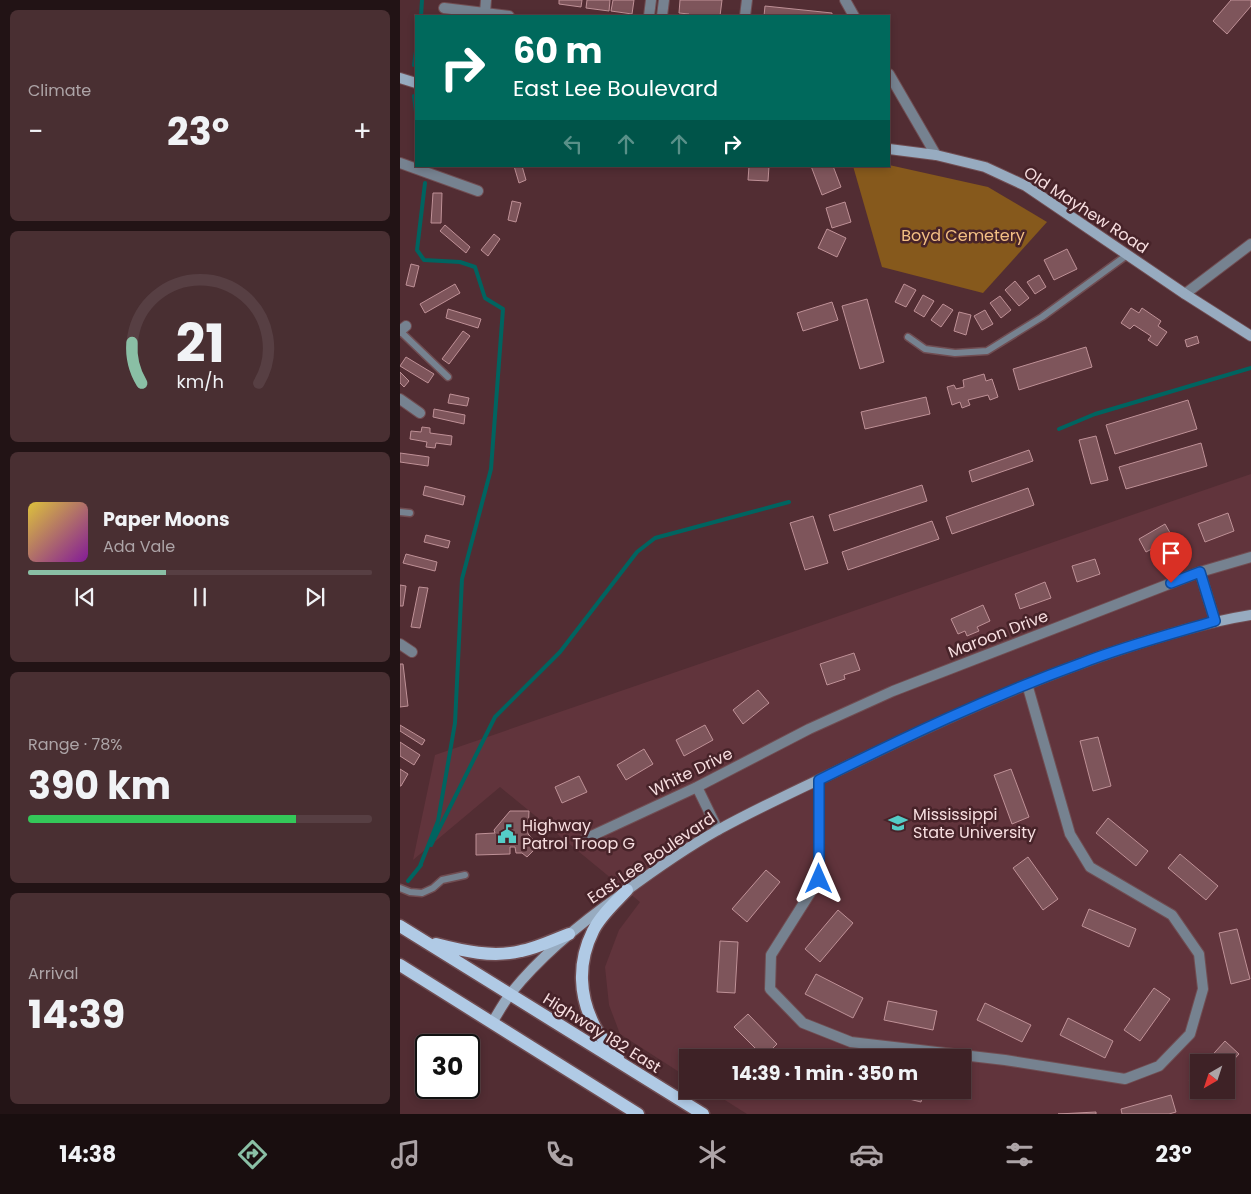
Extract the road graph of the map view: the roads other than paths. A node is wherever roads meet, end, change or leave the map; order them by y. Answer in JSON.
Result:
{"nodes":[{"id":1,"x":486,"y":0,"type":"edge"},
{"id":2,"x":651,"y":0,"type":"edge"},
{"id":3,"x":664,"y":0,"type":"edge"},
{"id":4,"x":747,"y":0,"type":"edge"},
{"id":5,"x":845,"y":0,"type":"edge"},
{"id":6,"x":444,"y":8,"type":"dead end"},
{"id":7,"x":484,"y":13,"type":"junction"},
{"id":8,"x":500,"y":15,"type":"edge"},
{"id":9,"x":649,"y":15,"type":"edge"},
{"id":10,"x":662,"y":15,"type":"edge"},
{"id":11,"x":745,"y":15,"type":"edge"},
{"id":12,"x":853,"y":15,"type":"edge"},
{"id":13,"x":890,"y":76,"type":"edge"},
{"id":14,"x":400,"y":78,"type":"edge"},
{"id":15,"x":415,"y":83,"type":"edge"},
{"id":16,"x":890,"y":149,"type":"edge"},
{"id":17,"x":936,"y":155,"type":"junction"},
{"id":18,"x":400,"y":163,"type":"edge"},
{"id":19,"x":478,"y":191,"type":"dead end"},
{"id":20,"x":1251,"y":244,"type":"edge"},
{"id":21,"x":1128,"y":254,"type":"junction"},
{"id":22,"x":1185,"y":294,"type":"junction"},
{"id":23,"x":402,"y":329,"type":"edge"},
{"id":24,"x":1251,"y":336,"type":"edge"},
{"id":25,"x":908,"y":337,"type":"dead end"},
{"id":26,"x":448,"y":377,"type":"dead end"},
{"id":27,"x":400,"y":400,"type":"edge"},
{"id":28,"x":420,"y":413,"type":"dead end"},
{"id":29,"x":400,"y":512,"type":"edge"},
{"id":30,"x":410,"y":513,"type":"dead end"},
{"id":31,"x":1251,"y":557,"type":"edge"},
{"id":32,"x":1200,"y":572,"type":"junction"},
{"id":33,"x":1251,"y":616,"type":"edge"},
{"id":34,"x":1215,"y":621,"type":"junction"},
{"id":35,"x":400,"y":644,"type":"edge"},
{"id":36,"x":412,"y":652,"type":"dead end"},
{"id":37,"x":1027,"y":684,"type":"junction"},
{"id":38,"x":808,"y":728,"type":"joint"},
{"id":39,"x":819,"y":780,"type":"junction"},
{"id":40,"x":697,"y":787,"type":"junction"},
{"id":41,"x":718,"y":830,"type":"junction"},
{"id":42,"x":586,"y":839,"type":"dead end"},
{"id":43,"x":464,"y":875,"type":"dead end"},
{"id":44,"x":400,"y":888,"type":"edge"},
{"id":45,"x":627,"y":890,"type":"junction"},
{"id":46,"x":400,"y":926,"type":"edge"},
{"id":47,"x":569,"y":934,"type":"junction"},
{"id":48,"x":422,"y":940,"type":"junction"},
{"id":49,"x":400,"y":966,"type":"edge"},
{"id":50,"x":510,"y":995,"type":"junction"},
{"id":51,"x":492,"y":1023,"type":"junction"},
{"id":52,"x":622,"y":1064,"type":"junction"},
{"id":53,"x":638,"y":1114,"type":"edge"},
{"id":54,"x":703,"y":1114,"type":"edge"}],
"edges":[{"from":1,"to":7,"type":"street"},
{"from":2,"to":9,"type":"street"},
{"from":3,"to":10,"type":"street"},
{"from":4,"to":11,"type":"street"},
{"from":5,"to":12,"type":"street"},
{"from":6,"to":7,"type":"street"},
{"from":7,"to":8,"type":"street"},
{"from":13,"to":17,"type":"street"},
{"from":14,"to":15,"type":"street"},
{"from":16,"to":17,"type":"street","name":"Old Mayhew Road"},
{"from":17,"to":21,"type":"street","name":"Old Mayhew Road"},
{"from":18,"to":19,"type":"street"},
{"from":20,"to":22,"type":"street"},
{"from":21,"to":22,"type":"street","name":"Old Mayhew Road"},
{"from":21,"to":25,"type":"lane"},
{"from":22,"to":24,"type":"street","name":"Old Mayhew Road"},
{"from":23,"to":26,"type":"lane"},
{"from":27,"to":28,"type":"street"},
{"from":29,"to":30,"type":"lane"},
{"from":31,"to":32,"type":"street","name":"Maroon Drive"},
{"from":32,"to":34,"type":"street"},
{"from":32,"to":38,"type":"street","name":"Maroon Drive"},
{"from":33,"to":34,"type":"street","name":"East Lee Boulevard"},
{"from":34,"to":37,"type":"street","name":"East Lee Boulevard"},
{"from":35,"to":36,"type":"street"},
{"from":37,"to":39,"type":"street","name":"East Lee Boulevard"},
{"from":37,"to":39,"type":"street"},
{"from":38,"to":40,"type":"street","name":"White Drive"},
{"from":39,"to":41,"type":"street","name":"East Lee Boulevard"},
{"from":40,"to":41,"type":"street"},
{"from":40,"to":42,"type":"street","name":"White Drive"},
{"from":41,"to":45,"type":"street","name":"East Lee Boulevard"},
{"from":43,"to":44,"type":"lane"},
{"from":45,"to":47,"type":"street","name":"East Lee Boulevard"},
{"from":45,"to":52,"type":"main road"},
{"from":46,"to":48,"type":"main road","name":"Highway 182 East"},
{"from":47,"to":48,"type":"main road"},
{"from":47,"to":50,"type":"street","name":"East Lee Boulevard"},
{"from":48,"to":50,"type":"main road","name":"Highway 182 East"},
{"from":49,"to":51,"type":"main road"},
{"from":50,"to":51,"type":"street","name":"East Lee Boulevard"},
{"from":50,"to":52,"type":"main road","name":"Highway 182 East"},
{"from":51,"to":53,"type":"main road"},
{"from":52,"to":54,"type":"main road","name":"Highway 182 East"}]}
